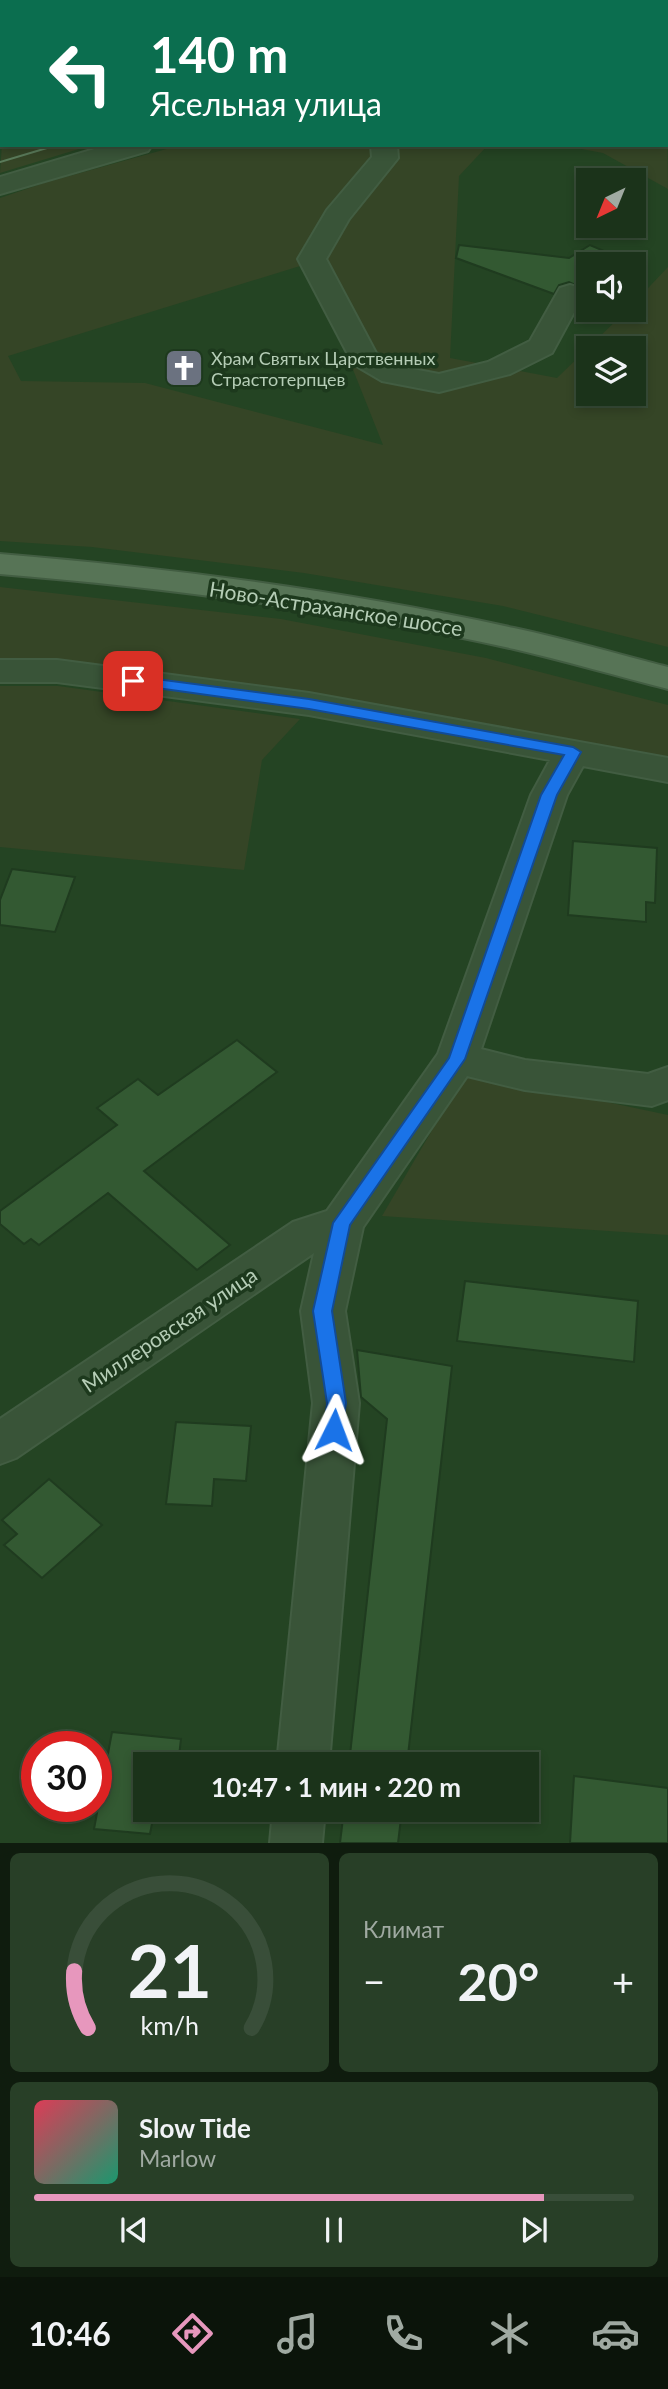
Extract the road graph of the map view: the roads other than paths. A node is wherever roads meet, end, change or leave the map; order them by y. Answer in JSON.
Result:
{"nodes":[{"id":1,"x":132,"y":147,"type":"edge"},
{"id":2,"x":384,"y":147,"type":"edge"},
{"id":3,"x":0,"y":186,"type":"edge"},
{"id":4,"x":570,"y":294,"type":"dead end"},
{"id":5,"x":0,"y":564,"type":"edge"},
{"id":6,"x":0,"y":670,"type":"edge"},
{"id":7,"x":668,"y":678,"type":"edge"},
{"id":8,"x":573,"y":752,"type":"junction"},
{"id":9,"x":668,"y":770,"type":"edge"},
{"id":10,"x":457,"y":1059,"type":"junction"},
{"id":11,"x":668,"y":1082,"type":"edge"},
{"id":12,"x":342,"y":1223,"type":"junction"},
{"id":13,"x":0,"y":1444,"type":"edge"},
{"id":14,"x":304,"y":1752,"type":"edge"},
{"id":15,"x":298,"y":1822,"type":"edge"},
{"id":16,"x":296,"y":1843,"type":"edge"}],
"edges":[{"from":1,"to":3,"type":"street"},
{"from":2,"to":4,"type":"street"},
{"from":5,"to":7,"type":"main road","name":"Ново-Астраханское шоссе"},
{"from":6,"to":8,"type":"street"},
{"from":8,"to":9,"type":"street"},
{"from":8,"to":10,"type":"street"},
{"from":10,"to":11,"type":"street"},
{"from":10,"to":12,"type":"street"},
{"from":12,"to":13,"type":"street","name":"Миллеровская улица"},
{"from":12,"to":14,"type":"street"},
{"from":15,"to":16,"type":"street"}]}
